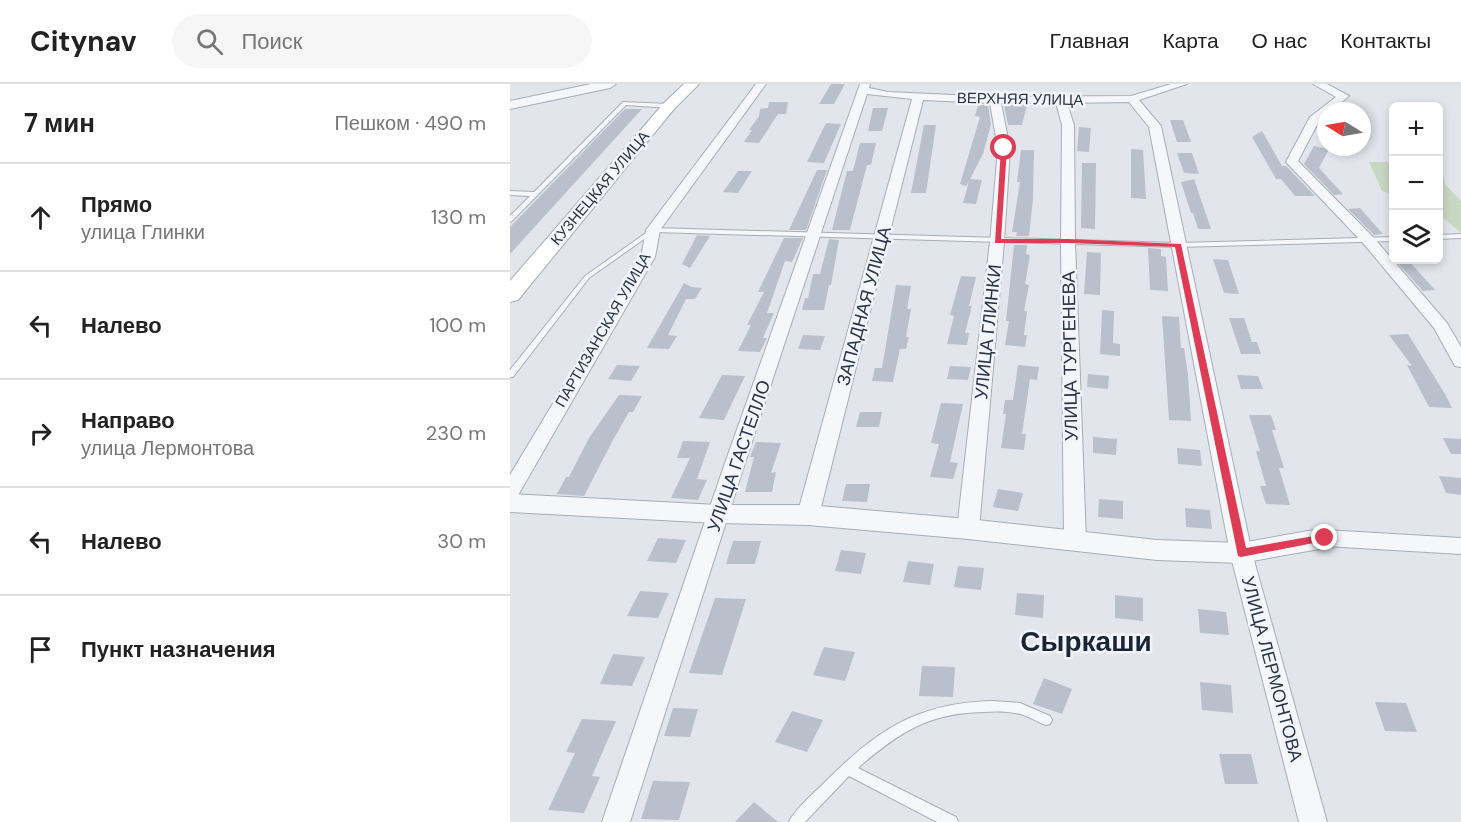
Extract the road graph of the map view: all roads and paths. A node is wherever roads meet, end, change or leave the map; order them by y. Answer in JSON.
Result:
{"nodes":[{"id":1,"x":610,"y":84,"type":"edge"},
{"id":2,"x":692,"y":84,"type":"edge"},
{"id":3,"x":761,"y":84,"type":"edge"},
{"id":4,"x":1182,"y":84,"type":"edge"},
{"id":5,"x":1318,"y":84,"type":"edge"},
{"id":6,"x":864,"y":87,"type":"edge"},
{"id":7,"x":918,"y":97,"type":"junction"},
{"id":8,"x":1132,"y":99,"type":"junction"},
{"id":9,"x":995,"y":100,"type":"junction"},
{"id":10,"x":1061,"y":100,"type":"junction"},
{"id":11,"x":510,"y":105,"type":"edge"},
{"id":12,"x":669,"y":106,"type":"junction"},
{"id":13,"x":510,"y":193,"type":"edge"},
{"id":14,"x":535,"y":194,"type":"junction"},
{"id":15,"x":510,"y":220,"type":"edge"},
{"id":16,"x":653,"y":230,"type":"junction"},
{"id":17,"x":817,"y":233,"type":"junction"},
{"id":18,"x":1461,"y":236,"type":"edge"},
{"id":19,"x":883,"y":237,"type":"junction"},
{"id":20,"x":1443,"y":237,"type":"edge"},
{"id":21,"x":1389,"y":239,"type":"edge"},
{"id":22,"x":1368,"y":240,"type":"junction"},
{"id":23,"x":1068,"y":241,"type":"junction"},
{"id":24,"x":998,"y":242,"type":"junction"},
{"id":25,"x":1178,"y":245,"type":"junction"},
{"id":26,"x":510,"y":295,"type":"edge"},
{"id":27,"x":1461,"y":362,"type":"edge"},
{"id":28,"x":510,"y":375,"type":"edge"},
{"id":29,"x":510,"y":492,"type":"edge"},
{"id":30,"x":510,"y":503,"type":"edge"},
{"id":31,"x":718,"y":514,"type":"junction"},
{"id":32,"x":808,"y":515,"type":"junction"},
{"id":33,"x":968,"y":529,"type":"junction"},
{"id":34,"x":1325,"y":538,"type":"joint"},
{"id":35,"x":1075,"y":542,"type":"junction"},
{"id":36,"x":1461,"y":546,"type":"edge"},
{"id":37,"x":1241,"y":553,"type":"junction"},
{"id":38,"x":1046,"y":720,"type":"dead end"},
{"id":39,"x":849,"y":770,"type":"junction"},
{"id":40,"x":616,"y":822,"type":"edge"},
{"id":41,"x":796,"y":822,"type":"edge"},
{"id":42,"x":951,"y":822,"type":"edge"},
{"id":43,"x":1313,"y":822,"type":"edge"}],
"edges":[{"from":1,"to":11,"type":"street"},
{"from":2,"to":12,"type":"main road","name":"КУЗНЕЦКАЯ УЛИЦА"},
{"from":3,"to":16,"type":"street","name":"ПАРТИЗАНСКАЯ УЛИЦА"},
{"from":4,"to":8,"type":"street","name":"ВЕРХНЯЯ УЛИЦА"},
{"from":5,"to":22,"type":"street"},
{"from":6,"to":7,"type":"street","name":"ВЕРХНЯЯ УЛИЦА"},
{"from":6,"to":17,"type":"street","name":"УЛИЦА ГАСТЕЛЛО"},
{"from":7,"to":9,"type":"street","name":"ВЕРХНЯЯ УЛИЦА"},
{"from":7,"to":19,"type":"street","name":"ЗАПАДНАЯ УЛИЦА"},
{"from":8,"to":10,"type":"street","name":"ВЕРХНЯЯ УЛИЦА"},
{"from":8,"to":25,"type":"street","name":"УЛИЦА ЛЕРМОНТОВА"},
{"from":9,"to":10,"type":"street","name":"ВЕРХНЯЯ УЛИЦА"},
{"from":9,"to":24,"type":"street","name":"УЛИЦА ГЛИНКИ"},
{"from":10,"to":23,"type":"street","name":"УЛИЦА ТУРГЕНЕВА"},
{"from":12,"to":14,"type":"lane"},
{"from":12,"to":26,"type":"main road","name":"КУЗНЕЦКАЯ УЛИЦА"},
{"from":13,"to":14,"type":"lane"},
{"from":14,"to":15,"type":"lane"},
{"from":16,"to":17,"type":"lane"},
{"from":16,"to":28,"type":"lane"},
{"from":16,"to":29,"type":"street","name":"ПАРТИЗАНСКАЯ УЛИЦА"},
{"from":17,"to":19,"type":"lane"},
{"from":17,"to":31,"type":"street","name":"УЛИЦА ГАСТЕЛЛО"},
{"from":18,"to":20,"type":"lane"},
{"from":19,"to":24,"type":"lane"},
{"from":19,"to":32,"type":"street","name":"ЗАПАДНАЯ УЛИЦА"},
{"from":21,"to":22,"type":"lane"},
{"from":22,"to":25,"type":"lane"},
{"from":22,"to":27,"type":"street"},
{"from":23,"to":24,"type":"lane"},
{"from":23,"to":25,"type":"lane"},
{"from":23,"to":35,"type":"street","name":"УЛИЦА ТУРГЕНЕВА"},
{"from":24,"to":33,"type":"street","name":"УЛИЦА ГЛИНКИ"},
{"from":25,"to":37,"type":"street","name":"УЛИЦА ЛЕРМОНТОВА"},
{"from":30,"to":31,"type":"street"},
{"from":31,"to":32,"type":"street"},
{"from":31,"to":40,"type":"street","name":"УЛИЦА ГАСТЕЛЛО"},
{"from":32,"to":33,"type":"street"},
{"from":33,"to":35,"type":"street"},
{"from":34,"to":36,"type":"street"},
{"from":34,"to":37,"type":"street"},
{"from":35,"to":37,"type":"street"},
{"from":37,"to":43,"type":"street","name":"УЛИЦА ЛЕРМОНТОВА"},
{"from":38,"to":39,"type":"lane"},
{"from":39,"to":41,"type":"lane"},
{"from":39,"to":42,"type":"lane"}]}
